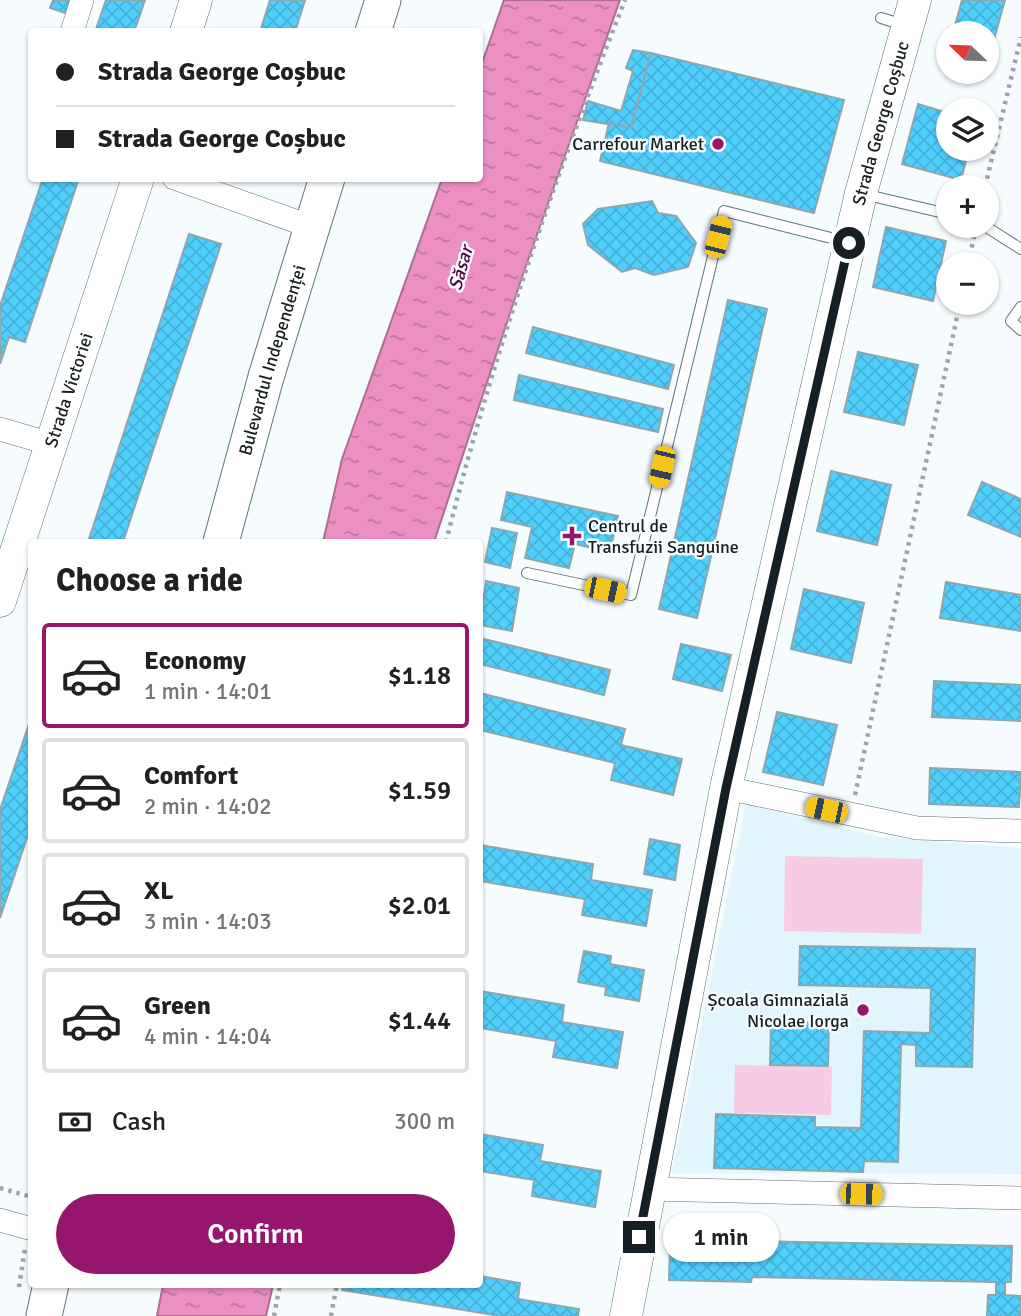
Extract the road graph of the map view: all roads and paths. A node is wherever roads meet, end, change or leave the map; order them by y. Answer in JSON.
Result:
{"nodes":[{"id":1,"x":82,"y":0,"type":"edge"},
{"id":2,"x":196,"y":0,"type":"edge"},
{"id":3,"x":383,"y":0,"type":"edge"},
{"id":4,"x":625,"y":0,"type":"edge"},
{"id":5,"x":901,"y":15,"type":"edge"},
{"id":6,"x":73,"y":28,"type":"edge"},
{"id":7,"x":187,"y":28,"type":"edge"},
{"id":8,"x":374,"y":28,"type":"edge"},
{"id":9,"x":1021,"y":37,"type":"edge"},
{"id":10,"x":988,"y":175,"type":"edge"},
{"id":11,"x":137,"y":182,"type":"edge"},
{"id":12,"x":185,"y":182,"type":"edge"},
{"id":13,"x":326,"y":182,"type":"edge"},
{"id":14,"x":861,"y":193,"type":"junction"},
{"id":15,"x":936,"y":211,"type":"edge"},
{"id":16,"x":312,"y":227,"type":"junction"},
{"id":17,"x":999,"y":235,"type":"edge"},
{"id":18,"x":849,"y":243,"type":"junction"},
{"id":19,"x":1021,"y":249,"type":"edge"},
{"id":20,"x":1021,"y":307,"type":"edge"},
{"id":21,"x":957,"y":315,"type":"edge"},
{"id":22,"x":1021,"y":330,"type":"edge"},
{"id":23,"x":0,"y":429,"type":"edge"},
{"id":24,"x":51,"y":444,"type":"junction"},
{"id":25,"x":222,"y":539,"type":"edge"},
{"id":26,"x":447,"y":539,"type":"edge"},
{"id":27,"x":527,"y":573,"type":"dead end"},
{"id":28,"x":0,"y":601,"type":"edge"},
{"id":29,"x":726,"y":788,"type":"junction"},
{"id":30,"x":851,"y":815,"type":"junction"},
{"id":31,"x":1021,"y":831,"type":"edge"},
{"id":32,"x":0,"y":1188,"type":"edge"},
{"id":33,"x":648,"y":1189,"type":"junction"},
{"id":34,"x":28,"y":1196,"type":"edge"},
{"id":35,"x":1021,"y":1198,"type":"edge"},
{"id":36,"x":0,"y":1220,"type":"edge"},
{"id":37,"x":28,"y":1227,"type":"edge"},
{"id":38,"x":34,"y":1288,"type":"edge"},
{"id":39,"x":280,"y":1288,"type":"edge"},
{"id":40,"x":336,"y":1288,"type":"edge"},
{"id":41,"x":44,"y":1316,"type":"edge"},
{"id":42,"x":274,"y":1316,"type":"edge"},
{"id":43,"x":331,"y":1316,"type":"edge"},
{"id":44,"x":626,"y":1316,"type":"edge"}],
"edges":[{"from":1,"to":6,"type":"street"},
{"from":2,"to":7,"type":"street"},
{"from":3,"to":8,"type":"main road"},
{"from":4,"to":26,"type":"path"},
{"from":5,"to":14,"type":"street","name":"Strada George Coșbuc"},
{"from":9,"to":10,"type":"path"},
{"from":11,"to":24,"type":"street","name":"Strada Victoriei"},
{"from":12,"to":16,"type":"street"},
{"from":13,"to":16,"type":"main road","name":"Bulevardul Independenței"},
{"from":14,"to":15,"type":"lane"},
{"from":14,"to":18,"type":"street","name":"Strada George Coșbuc"},
{"from":16,"to":25,"type":"main road","name":"Bulevardul Independenței"},
{"from":17,"to":19,"type":"lane"},
{"from":18,"to":27,"type":"lane"},
{"from":18,"to":29,"type":"street","name":"Strada George Coșbuc"},
{"from":20,"to":22,"type":"lane"},
{"from":21,"to":30,"type":"path"},
{"from":23,"to":24,"type":"street"},
{"from":24,"to":28,"type":"street","name":"Strada Victoriei"},
{"from":29,"to":30,"type":"street"},
{"from":29,"to":33,"type":"street","name":"Strada George Coșbuc"},
{"from":30,"to":31,"type":"street"},
{"from":32,"to":34,"type":"path"},
{"from":33,"to":35,"type":"street"},
{"from":33,"to":44,"type":"street","name":"Strada George Coșbuc"},
{"from":36,"to":37,"type":"street"},
{"from":38,"to":41,"type":"main road"},
{"from":39,"to":42,"type":"path"},
{"from":40,"to":43,"type":"path"}]}
